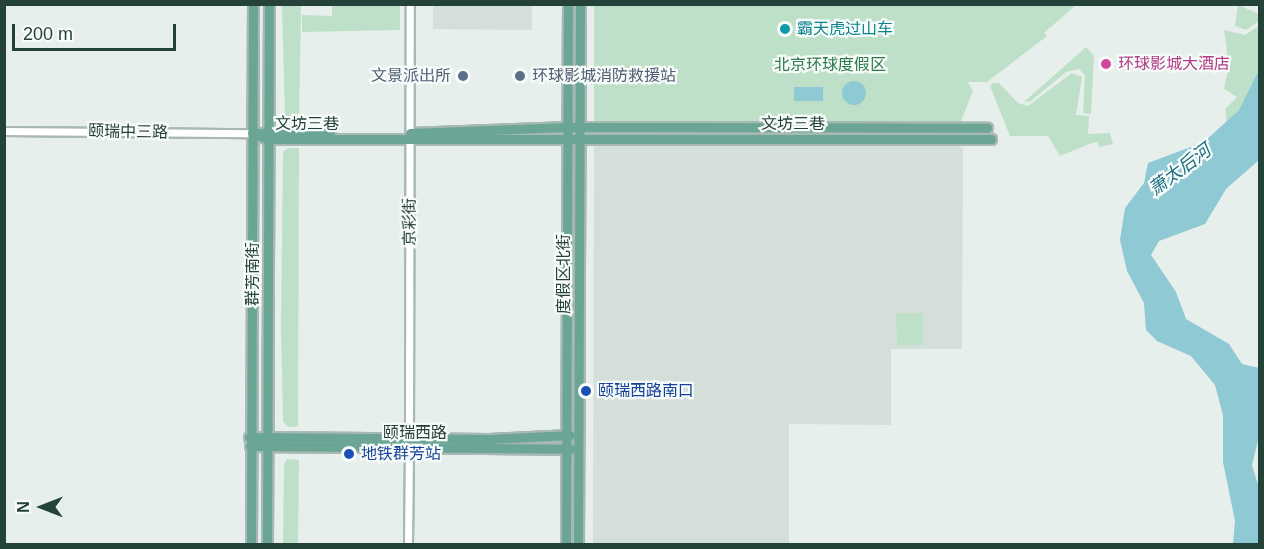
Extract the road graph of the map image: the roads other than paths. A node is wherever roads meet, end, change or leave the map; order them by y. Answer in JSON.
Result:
{"nodes":[{"id":1,"x":253,"y":4,"type":"edge"},
{"id":2,"x":269,"y":4,"type":"edge"},
{"id":3,"x":410,"y":4,"type":"edge"},
{"id":4,"x":568,"y":4,"type":"edge"},
{"id":5,"x":580,"y":4,"type":"edge"},
{"id":6,"x":568,"y":127,"type":"junction"},
{"id":7,"x":580,"y":127,"type":"junction"},
{"id":8,"x":987,"y":128,"type":"dead end"},
{"id":9,"x":4,"y":131,"type":"edge"},
{"id":10,"x":252,"y":134,"type":"junction"},
{"id":11,"x":269,"y":135,"type":"junction"},
{"id":12,"x":410,"y":136,"type":"junction"},
{"id":13,"x":579,"y":139,"type":"junction"},
{"id":14,"x":568,"y":140,"type":"junction"},
{"id":15,"x":990,"y":140,"type":"dead end"},
{"id":16,"x":579,"y":434,"type":"junction"},
{"id":17,"x":566,"y":436,"type":"junction"},
{"id":18,"x":250,"y":442,"type":"junction"},
{"id":19,"x":268,"y":442,"type":"junction"},
{"id":20,"x":409,"y":444,"type":"junction"},
{"id":21,"x":566,"y":447,"type":"junction"},
{"id":22,"x":579,"y":452,"type":"junction"},
{"id":23,"x":251,"y":544,"type":"edge"},
{"id":24,"x":267,"y":544,"type":"edge"},
{"id":25,"x":408,"y":544,"type":"edge"},
{"id":26,"x":566,"y":544,"type":"edge"},
{"id":27,"x":578,"y":544,"type":"edge"}],
"edges":[{"from":1,"to":10,"type":"main road","name":"群芳南街"},
{"from":2,"to":11,"type":"main road","name":"群芳南街"},
{"from":3,"to":12,"type":"street","name":"京彩街"},
{"from":4,"to":6,"type":"main road","name":"度假区北街"},
{"from":5,"to":7,"type":"main road","name":"度假区北街"},
{"from":6,"to":7,"type":"main road","name":"文坊三巷"},
{"from":6,"to":12,"type":"main road","name":"文坊三巷"},
{"from":6,"to":14,"type":"main road","name":"度假区北街"},
{"from":7,"to":8,"type":"main road","name":"文坊三巷"},
{"from":7,"to":13,"type":"main road","name":"度假区北街"},
{"from":9,"to":10,"type":"street","name":"颐瑞中三路"},
{"from":10,"to":11,"type":"main road","name":"文坊三巷"},
{"from":10,"to":18,"type":"main road","name":"群芳南街"},
{"from":11,"to":12,"type":"main road","name":"文坊三巷"},
{"from":11,"to":19,"type":"main road","name":"群芳南街"},
{"from":12,"to":14,"type":"main road","name":"文坊三巷"},
{"from":12,"to":20,"type":"street","name":"京彩街"},
{"from":13,"to":14,"type":"main road","name":"文坊三巷"},
{"from":13,"to":15,"type":"main road","name":"文坊三巷"},
{"from":13,"to":16,"type":"main road","name":"度假区北街"},
{"from":14,"to":17,"type":"main road","name":"度假区北街"},
{"from":16,"to":17,"type":"main road","name":"颐瑞西路"},
{"from":16,"to":22,"type":"main road","name":"度假区北街"},
{"from":17,"to":20,"type":"main road","name":"颐瑞西路"},
{"from":17,"to":21,"type":"main road","name":"度假区北街"},
{"from":18,"to":19,"type":"main road","name":"颐瑞西路"},
{"from":18,"to":23,"type":"main road","name":"群芳南街"},
{"from":19,"to":20,"type":"main road","name":"颐瑞西路"},
{"from":19,"to":24,"type":"main road","name":"群芳南街"},
{"from":20,"to":21,"type":"main road","name":"颐瑞西路"},
{"from":20,"to":25,"type":"street","name":"京彩街"},
{"from":21,"to":22,"type":"main road","name":"颐瑞西路"},
{"from":21,"to":26,"type":"main road","name":"度假区北街"},
{"from":22,"to":27,"type":"main road","name":"度假区北街"}]}
